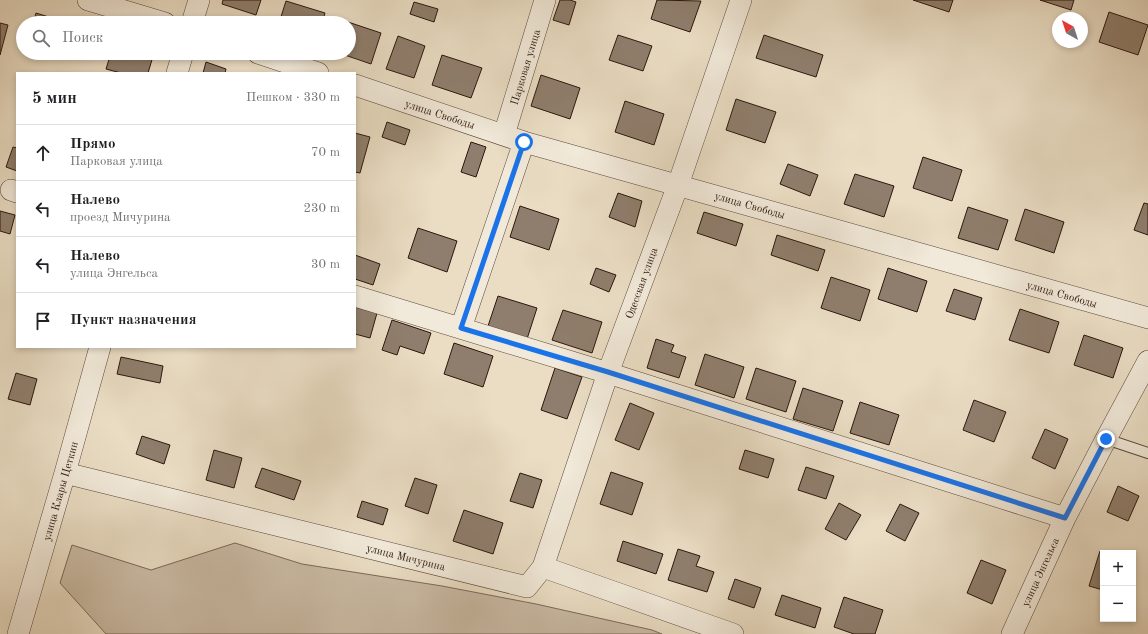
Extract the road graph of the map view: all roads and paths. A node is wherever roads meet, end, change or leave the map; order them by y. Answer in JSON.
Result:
{"nodes":[{"id":1,"x":88,"y":0,"type":"edge"},
{"id":2,"x":199,"y":0,"type":"edge"},
{"id":3,"x":546,"y":0,"type":"edge"},
{"id":4,"x":741,"y":0,"type":"edge"},
{"id":5,"x":142,"y":16,"type":"edge"},
{"id":6,"x":194,"y":16,"type":"edge"},
{"id":7,"x":181,"y":60,"type":"edge"},
{"id":8,"x":279,"y":60,"type":"edge"},
{"id":9,"x":177,"y":72,"type":"edge"},
{"id":10,"x":315,"y":72,"type":"edge"},
{"id":11,"x":356,"y":85,"type":"edge"},
{"id":12,"x":504,"y":135,"type":"junction"},
{"id":13,"x":524,"y":142,"type":"junction"},
{"id":14,"x":678,"y":185,"type":"junction"},
{"id":15,"x":356,"y":296,"type":"edge"},
{"id":16,"x":1148,"y":318,"type":"edge"},
{"id":17,"x":461,"y":328,"type":"junction"},
{"id":18,"x":100,"y":348,"type":"edge"},
{"id":19,"x":1148,"y":361,"type":"edge"},
{"id":20,"x":608,"y":372,"type":"junction"},
{"id":21,"x":1106,"y":439,"type":"junction"},
{"id":22,"x":1148,"y":453,"type":"edge"},
{"id":23,"x":65,"y":473,"type":"junction"},
{"id":24,"x":1065,"y":518,"type":"junction"},
{"id":25,"x":543,"y":567,"type":"junction"},
{"id":26,"x":18,"y":634,"type":"edge"},
{"id":27,"x":733,"y":634,"type":"edge"},
{"id":28,"x":1012,"y":634,"type":"edge"}],
"edges":[{"from":1,"to":5,"type":"street"},
{"from":2,"to":6,"type":"street"},
{"from":3,"to":12,"type":"street","name":"Парковая улица"},
{"from":4,"to":14,"type":"street","name":"Одесская улица"},
{"from":7,"to":9,"type":"street"},
{"from":8,"to":10,"type":"street"},
{"from":11,"to":12,"type":"street","name":"улица Свободы"},
{"from":12,"to":13,"type":"street","name":"улица Свободы"},
{"from":13,"to":14,"type":"street","name":"улица Свободы"},
{"from":13,"to":17,"type":"street"},
{"from":14,"to":16,"type":"street","name":"улица Свободы"},
{"from":14,"to":20,"type":"street","name":"Одесская улица"},
{"from":15,"to":17,"type":"street"},
{"from":17,"to":20,"type":"street"},
{"from":18,"to":23,"type":"street","name":"улица Клары Цеткин"},
{"from":19,"to":21,"type":"street","name":"улица Энгельса"},
{"from":20,"to":24,"type":"street"},
{"from":20,"to":25,"type":"street","name":"Одесская улица"},
{"from":21,"to":22,"type":"lane"},
{"from":21,"to":24,"type":"street","name":"улица Энгельса"},
{"from":23,"to":25,"type":"street","name":"улица Мичурина"},
{"from":23,"to":26,"type":"street","name":"улица Клары Цеткин"},
{"from":24,"to":28,"type":"street","name":"улица Энгельса"},
{"from":25,"to":27,"type":"street"}]}
